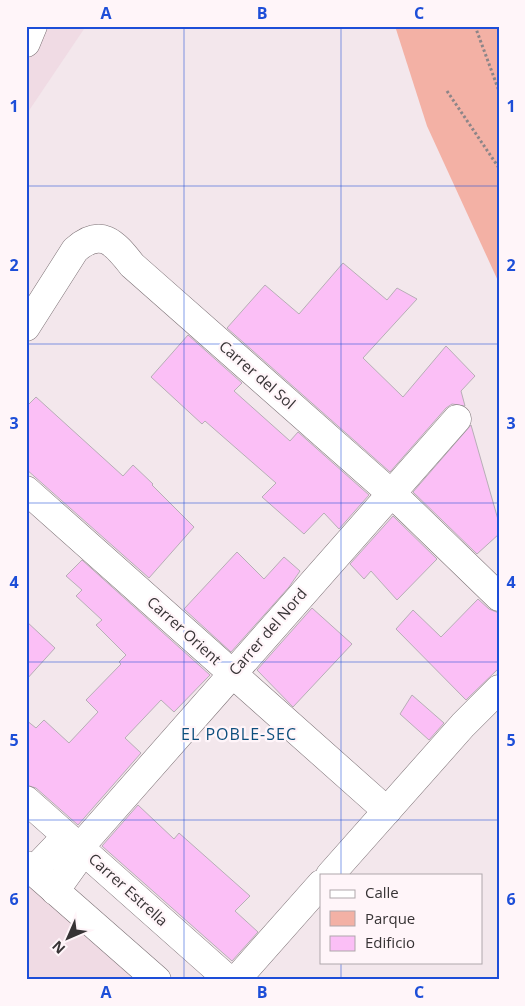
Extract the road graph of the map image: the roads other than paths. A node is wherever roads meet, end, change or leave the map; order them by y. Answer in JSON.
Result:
{"nodes":[{"id":1,"x":33,"y":26,"type":"edge"},
{"id":2,"x":26,"y":43,"type":"edge"},
{"id":3,"x":26,"y":327,"type":"edge"},
{"id":4,"x":457,"y":419,"type":"dead end"},
{"id":5,"x":26,"y":490,"type":"edge"},
{"id":6,"x":390,"y":492,"type":"junction"},
{"id":7,"x":499,"y":598,"type":"edge"},
{"id":8,"x":232,"y":674,"type":"junction"},
{"id":9,"x":499,"y":688,"type":"edge"},
{"id":10,"x":26,"y":800,"type":"edge"},
{"id":11,"x":387,"y":810,"type":"junction"},
{"id":12,"x":80,"y":847,"type":"junction"},
{"id":13,"x":30,"y":868,"type":"edge"},
{"id":14,"x":331,"y":874,"type":"edge"},
{"id":15,"x":320,"y":885,"type":"edge"},
{"id":16,"x":55,"y":891,"type":"junction"},
{"id":17,"x":157,"y":980,"type":"edge"},
{"id":18,"x":229,"y":980,"type":"edge"},
{"id":19,"x":236,"y":980,"type":"edge"}],
"edges":[{"from":1,"to":2,"type":"street"},
{"from":3,"to":6,"type":"street","name":"Carrer del Sol"},
{"from":4,"to":6,"type":"street","name":"Carrer del Nord"},
{"from":5,"to":8,"type":"street","name":"Carrer Orient"},
{"from":6,"to":7,"type":"street","name":"Carrer del Sol"},
{"from":6,"to":8,"type":"street","name":"Carrer del Nord"},
{"from":8,"to":11,"type":"street","name":"Carrer Orient"},
{"from":8,"to":12,"type":"street","name":"Carrer del Nord"},
{"from":9,"to":11,"type":"street"},
{"from":10,"to":12,"type":"street","name":"Carrer Estrella"},
{"from":11,"to":14,"type":"street"},
{"from":12,"to":13,"type":"street"},
{"from":12,"to":16,"type":"street","name":"Carrer del Nord"},
{"from":12,"to":18,"type":"street","name":"Carrer Estrella"},
{"from":13,"to":16,"type":"street"},
{"from":15,"to":19,"type":"street"},
{"from":16,"to":17,"type":"street"}]}
